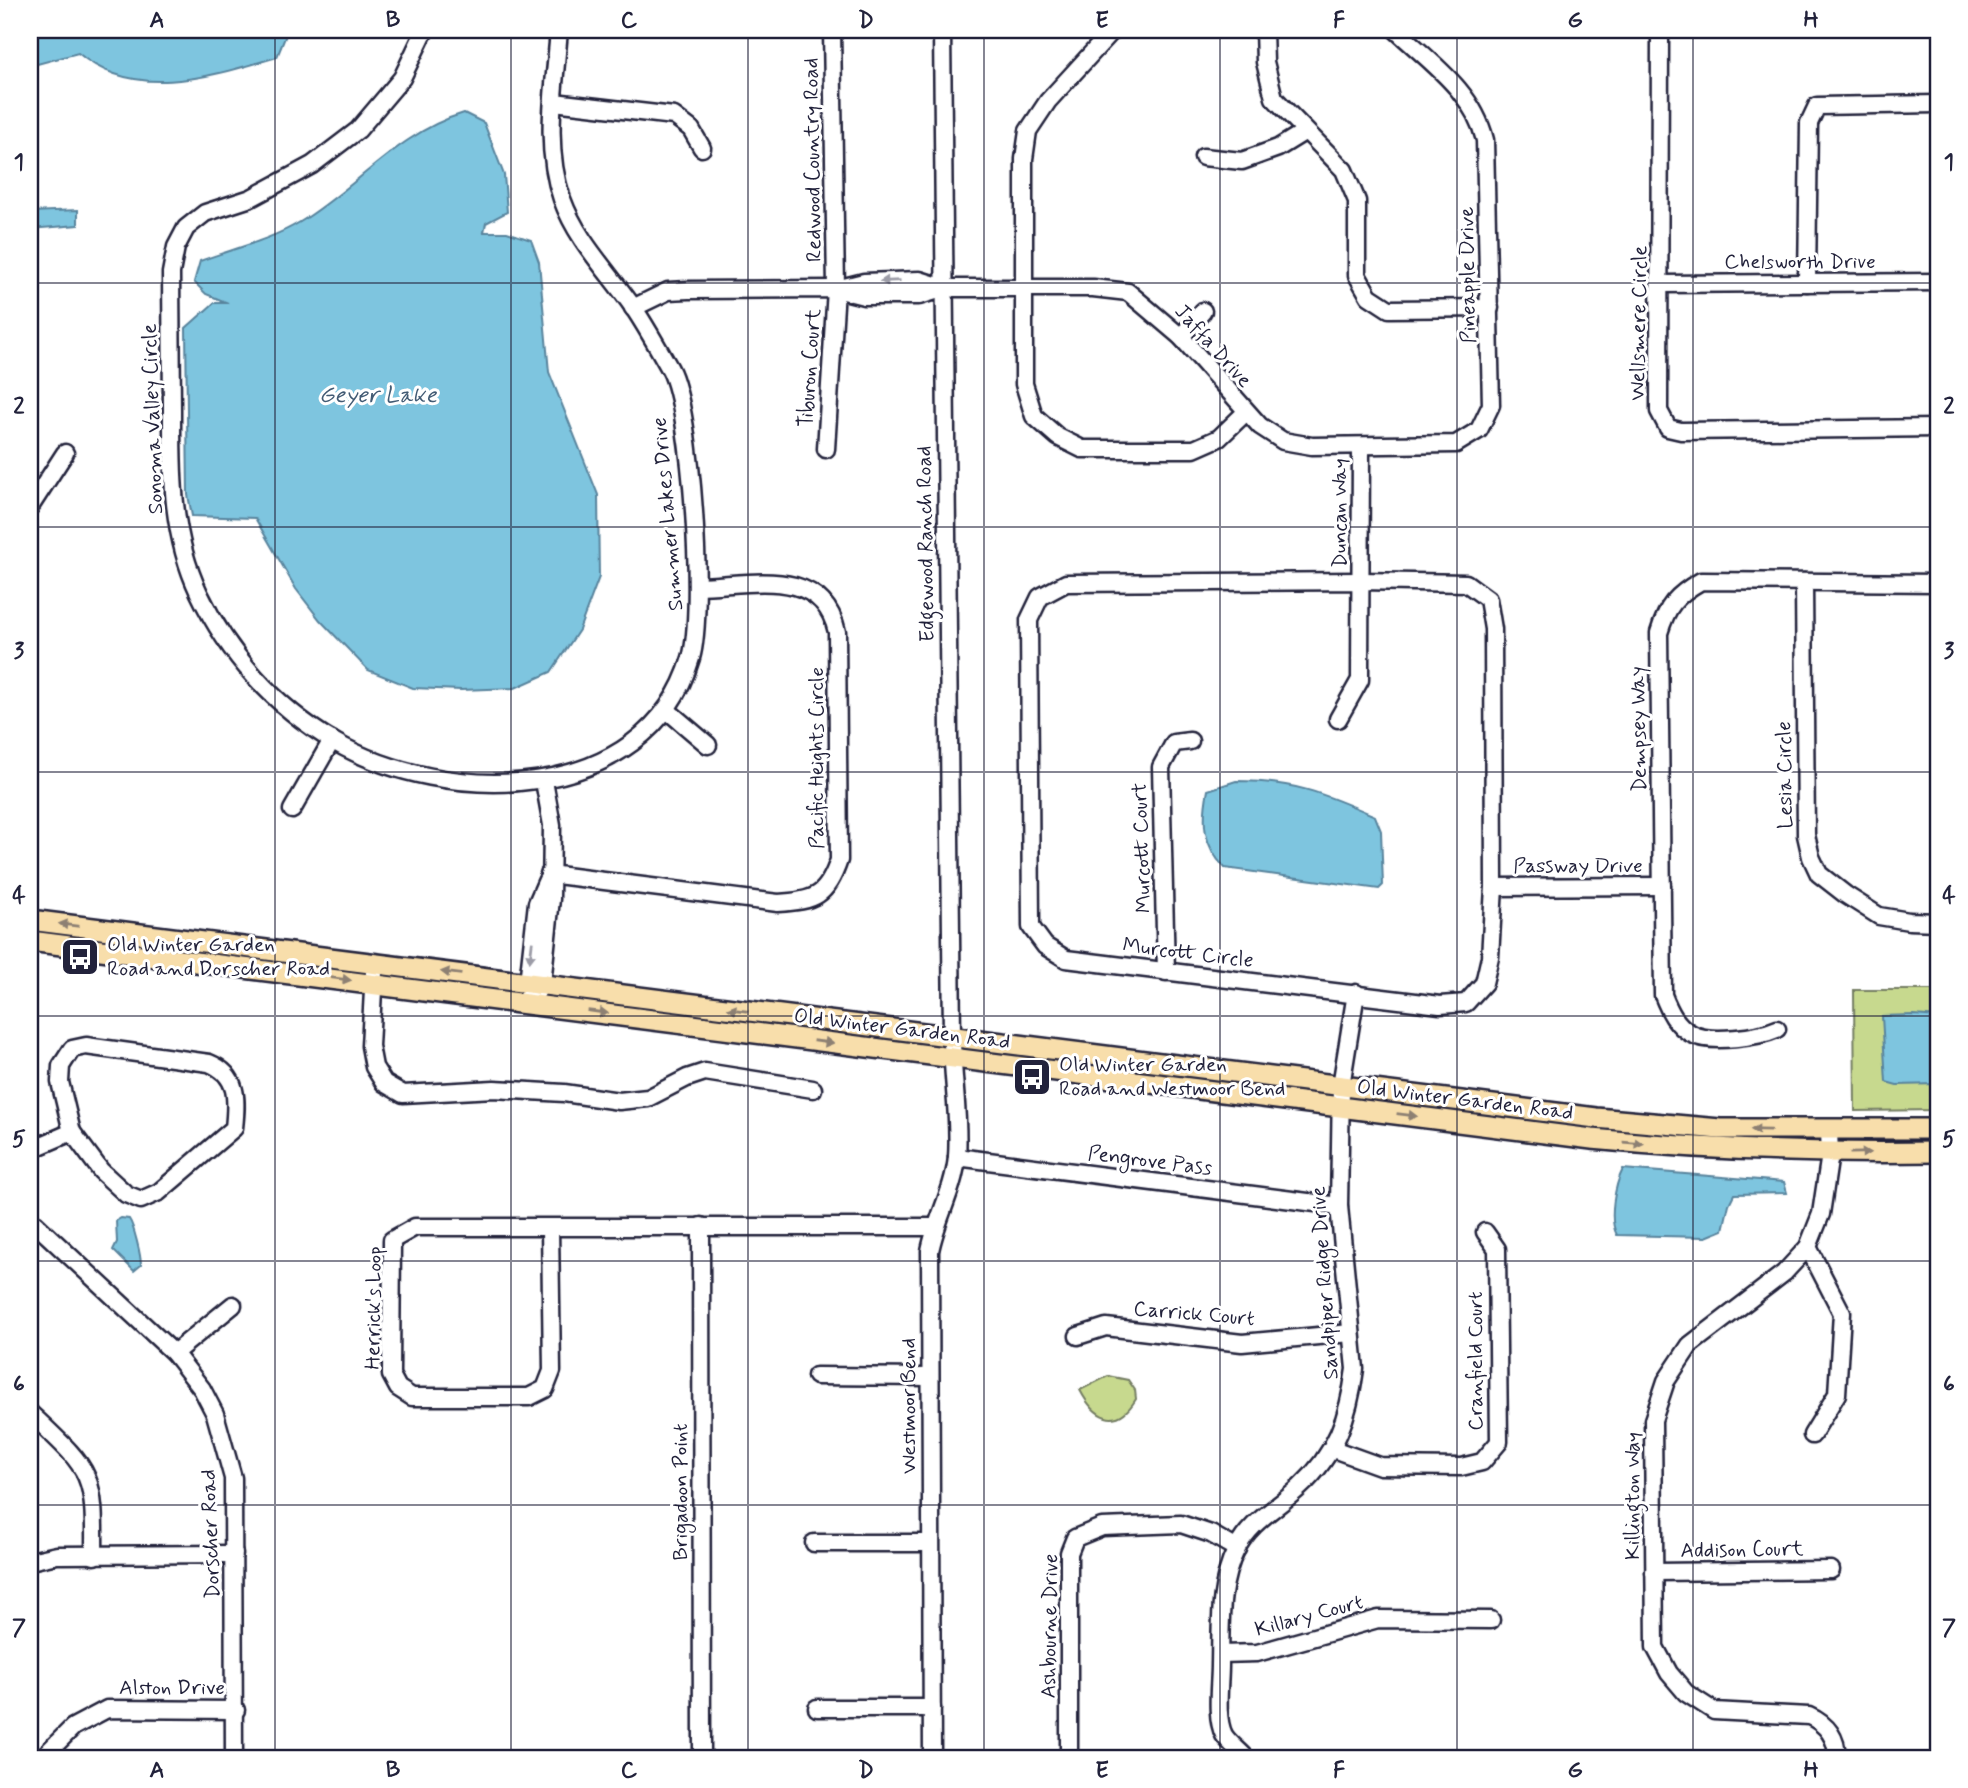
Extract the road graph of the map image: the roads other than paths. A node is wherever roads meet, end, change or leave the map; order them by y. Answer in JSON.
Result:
{"nodes":[{"id":1,"x":425,"y":30,"type":"edge"},
{"id":2,"x":559,"y":30,"type":"edge"},
{"id":3,"x":832,"y":30,"type":"edge"},
{"id":4,"x":942,"y":30,"type":"edge"},
{"id":5,"x":1113,"y":30,"type":"edge"},
{"id":6,"x":1264,"y":30,"type":"edge"},
{"id":7,"x":1660,"y":30,"type":"edge"},
{"id":8,"x":1400,"y":31,"type":"edge"},
{"id":9,"x":554,"y":102,"type":"junction"},
{"id":10,"x":1938,"y":104,"type":"edge"},
{"id":11,"x":1304,"y":132,"type":"junction"},
{"id":12,"x":702,"y":148,"type":"dead end"},
{"id":13,"x":1203,"y":158,"type":"dead end"},
{"id":14,"x":1938,"y":282,"type":"edge"},
{"id":15,"x":1807,"y":283,"type":"junction"},
{"id":16,"x":1662,"y":284,"type":"junction"},
{"id":17,"x":945,"y":288,"type":"junction"},
{"id":18,"x":836,"y":289,"type":"junction"},
{"id":19,"x":1023,"y":289,"type":"junction"},
{"id":20,"x":633,"y":308,"type":"junction"},
{"id":21,"x":1490,"y":308,"type":"junction"},
{"id":22,"x":1203,"y":312,"type":"dead end"},
{"id":23,"x":1181,"y":337,"type":"junction"},
{"id":24,"x":1245,"y":413,"type":"junction"},
{"id":25,"x":1938,"y":428,"type":"edge"},
{"id":26,"x":1361,"y":446,"type":"junction"},
{"id":27,"x":826,"y":449,"type":"dead end"},
{"id":28,"x":65,"y":453,"type":"dead end"},
{"id":29,"x":30,"y":507,"type":"edge"},
{"id":30,"x":1361,"y":581,"type":"junction"},
{"id":31,"x":1804,"y":582,"type":"junction"},
{"id":32,"x":1938,"y":583,"type":"edge"},
{"id":33,"x":698,"y":586,"type":"junction"},
{"id":34,"x":668,"y":711,"type":"junction"},
{"id":35,"x":1338,"y":719,"type":"dead end"},
{"id":36,"x":332,"y":740,"type":"junction"},
{"id":37,"x":1190,"y":741,"type":"dead end"},
{"id":38,"x":709,"y":745,"type":"dead end"},
{"id":39,"x":544,"y":781,"type":"junction"},
{"id":40,"x":292,"y":810,"type":"dead end"},
{"id":41,"x":549,"y":874,"type":"junction"},
{"id":42,"x":1662,"y":886,"type":"junction"},
{"id":43,"x":1494,"y":887,"type":"junction"},
{"id":44,"x":30,"y":920,"type":"edge"},
{"id":45,"x":1938,"y":922,"type":"edge"},
{"id":46,"x":30,"y":940,"type":"edge"},
{"id":47,"x":375,"y":963,"type":"junction"},
{"id":48,"x":1166,"y":972,"type":"junction"},
{"id":49,"x":373,"y":984,"type":"junction"},
{"id":50,"x":533,"y":990,"type":"junction"},
{"id":51,"x":1356,"y":993,"type":"junction"},
{"id":52,"x":1777,"y":1029,"type":"dead end"},
{"id":53,"x":952,"y":1037,"type":"junction"},
{"id":54,"x":952,"y":1059,"type":"junction"},
{"id":55,"x":1341,"y":1086,"type":"junction"},
{"id":56,"x":813,"y":1089,"type":"dead end"},
{"id":57,"x":1340,"y":1107,"type":"junction"},
{"id":58,"x":1938,"y":1129,"type":"edge"},
{"id":59,"x":1829,"y":1131,"type":"junction"},
{"id":60,"x":72,"y":1132,"type":"junction"},
{"id":61,"x":30,"y":1150,"type":"edge"},
{"id":62,"x":1938,"y":1152,"type":"edge"},
{"id":63,"x":1830,"y":1154,"type":"junction"},
{"id":64,"x":957,"y":1157,"type":"junction"},
{"id":65,"x":1339,"y":1206,"type":"junction"},
{"id":66,"x":30,"y":1219,"type":"edge"},
{"id":67,"x":701,"y":1226,"type":"junction"},
{"id":68,"x":550,"y":1227,"type":"junction"},
{"id":69,"x":934,"y":1227,"type":"junction"},
{"id":70,"x":1485,"y":1232,"type":"dead end"},
{"id":71,"x":1808,"y":1247,"type":"junction"},
{"id":72,"x":233,"y":1305,"type":"dead end"},
{"id":73,"x":1351,"y":1333,"type":"junction"},
{"id":74,"x":1078,"y":1336,"type":"dead end"},
{"id":75,"x":174,"y":1353,"type":"junction"},
{"id":76,"x":816,"y":1376,"type":"dead end"},
{"id":77,"x":930,"y":1377,"type":"junction"},
{"id":78,"x":30,"y":1413,"type":"edge"},
{"id":79,"x":1812,"y":1435,"type":"dead end"},
{"id":80,"x":1333,"y":1449,"type":"junction"},
{"id":81,"x":814,"y":1543,"type":"dead end"},
{"id":82,"x":929,"y":1543,"type":"junction"},
{"id":83,"x":1237,"y":1549,"type":"junction"},
{"id":84,"x":234,"y":1554,"type":"junction"},
{"id":85,"x":94,"y":1556,"type":"junction"},
{"id":86,"x":30,"y":1562,"type":"edge"},
{"id":87,"x":1831,"y":1570,"type":"dead end"},
{"id":88,"x":1654,"y":1572,"type":"junction"},
{"id":89,"x":1491,"y":1620,"type":"dead end"},
{"id":90,"x":1220,"y":1654,"type":"junction"},
{"id":91,"x":817,"y":1708,"type":"dead end"},
{"id":92,"x":932,"y":1708,"type":"junction"},
{"id":93,"x":236,"y":1710,"type":"junction"},
{"id":94,"x":52,"y":1755,"type":"edge"},
{"id":95,"x":234,"y":1758,"type":"edge"},
{"id":96,"x":702,"y":1758,"type":"edge"},
{"id":97,"x":932,"y":1758,"type":"edge"},
{"id":98,"x":1069,"y":1758,"type":"edge"},
{"id":99,"x":1246,"y":1758,"type":"edge"},
{"id":100,"x":1837,"y":1758,"type":"edge"}],
"edges":[{"from":1,"to":36,"type":"street","name":"Sonoma Valley Circle"},
{"from":2,"to":9,"type":"street","name":"Summer Lakes Drive"},
{"from":3,"to":18,"type":"street","name":"Redwood Country Road"},
{"from":4,"to":17,"type":"street","name":"Edgewood Ranch Road"},
{"from":5,"to":19,"type":"street"},
{"from":6,"to":11,"type":"street"},
{"from":7,"to":16,"type":"street","name":"Wellsmere Circle"},
{"from":8,"to":21,"type":"street","name":"Pineapple Drive"},
{"from":9,"to":12,"type":"street"},
{"from":9,"to":20,"type":"street","name":"Summer Lakes Drive"},
{"from":10,"to":15,"type":"street"},
{"from":11,"to":13,"type":"street"},
{"from":11,"to":21,"type":"street"},
{"from":14,"to":15,"type":"street","name":"Chelsworth Drive"},
{"from":15,"to":16,"type":"street","name":"Chelsworth Drive"},
{"from":16,"to":25,"type":"street","name":"Wellsmere Circle"},
{"from":17,"to":18,"type":"street","name":"Jaffa Drive"},
{"from":17,"to":19,"type":"street","name":"Jaffa Drive"},
{"from":17,"to":53,"type":"street","name":"Edgewood Ranch Road"},
{"from":18,"to":20,"type":"street","name":"Jaffa Drive"},
{"from":18,"to":27,"type":"street","name":"Tiburon Court"},
{"from":19,"to":23,"type":"street","name":"Jaffa Drive"},
{"from":19,"to":24,"type":"street"},
{"from":20,"to":33,"type":"street","name":"Summer Lakes Drive"},
{"from":21,"to":26,"type":"street","name":"Pineapple Drive"},
{"from":22,"to":23,"type":"street"},
{"from":23,"to":24,"type":"street","name":"Jaffa Drive"},
{"from":24,"to":26,"type":"street","name":"Jaffa Drive"},
{"from":26,"to":30,"type":"street","name":"Duncan Way"},
{"from":28,"to":29,"type":"street"},
{"from":30,"to":35,"type":"street","name":"Duncan Way"},
{"from":30,"to":43,"type":"street","name":"Murcott Circle"},
{"from":30,"to":48,"type":"street","name":"Murcott Circle"},
{"from":31,"to":32,"type":"street","name":"Dempsey Way"},
{"from":31,"to":42,"type":"street","name":"Dempsey Way"},
{"from":31,"to":45,"type":"street","name":"Lesia Circle"},
{"from":33,"to":34,"type":"street","name":"Summer Lakes Drive"},
{"from":33,"to":41,"type":"street","name":"Pacific Heights Circle"},
{"from":34,"to":38,"type":"street"},
{"from":34,"to":39,"type":"street","name":"Summer Lakes Drive"},
{"from":36,"to":39,"type":"street","name":"Sonoma Valley Circle"},
{"from":36,"to":40,"type":"street"},
{"from":37,"to":48,"type":"street","name":"Murcott Court"},
{"from":39,"to":41,"type":"street"},
{"from":41,"to":50,"type":"street"},
{"from":42,"to":43,"type":"street","name":"Passway Drive"},
{"from":42,"to":52,"type":"street","name":"Dempsey Way"},
{"from":43,"to":51,"type":"street","name":"Murcott Circle"},
{"from":47,"to":44,"type":"main road","name":"Old Winter Garden Road","one_way":true},
{"from":46,"to":49,"type":"main road","name":"Old Winter Garden Road","one_way":true},
{"from":47,"to":49,"type":"street"},
{"from":50,"to":47,"type":"main road","name":"Old Winter Garden Road","one_way":true},
{"from":48,"to":51,"type":"street","name":"Murcott Circle"},
{"from":49,"to":50,"type":"main road","name":"Old Winter Garden Road"},
{"from":49,"to":56,"type":"street"},
{"from":53,"to":50,"type":"main road","name":"Old Winter Garden Road","one_way":true},
{"from":50,"to":54,"type":"main road","name":"Old Winter Garden Road","one_way":true},
{"from":51,"to":55,"type":"street","name":"Sandpiper Ridge Drive"},
{"from":53,"to":54,"type":"street","name":"Edgewood Ranch Road"},
{"from":53,"to":55,"type":"main road","name":"Old Winter Garden Road"},
{"from":54,"to":57,"type":"main road","name":"Old Winter Garden Road"},
{"from":54,"to":64,"type":"street","name":"Westmoor Bend"},
{"from":55,"to":57,"type":"street","name":"Sandpiper Ridge Drive"},
{"from":59,"to":55,"type":"main road","name":"Old Winter Garden Road","one_way":true},
{"from":57,"to":63,"type":"main road","name":"Old Winter Garden Road","one_way":true},
{"from":57,"to":65,"type":"street","name":"Sandpiper Ridge Drive"},
{"from":58,"to":59,"type":"main road","name":"Old Winter Garden Road"},
{"from":59,"to":63,"type":"street","name":"Killington Way"},
{"from":60,"to":60,"type":"street"},
{"from":60,"to":61,"type":"street"},
{"from":63,"to":62,"type":"main road","name":"Old Winter Garden Road","one_way":true},
{"from":63,"to":71,"type":"street","name":"Killington Way"},
{"from":64,"to":65,"type":"street","name":"Pengrove Pass"},
{"from":64,"to":69,"type":"street","name":"Westmoor Bend"},
{"from":65,"to":73,"type":"street","name":"Sandpiper Ridge Drive"},
{"from":66,"to":75,"type":"street","name":"Dorscher Road"},
{"from":67,"to":68,"type":"street","name":"Herrick's Loop"},
{"from":67,"to":69,"type":"street","name":"Herrick's Loop"},
{"from":67,"to":96,"type":"street","name":"Brigadoon Point"},
{"from":68,"to":68,"type":"street","name":"Herrick's Loop"},
{"from":69,"to":77,"type":"street","name":"Westmoor Bend"},
{"from":70,"to":80,"type":"street","name":"Cranfield Court"},
{"from":71,"to":79,"type":"street"},
{"from":71,"to":88,"type":"street","name":"Killington Way"},
{"from":72,"to":75,"type":"street"},
{"from":73,"to":74,"type":"street","name":"Carrick Court"},
{"from":73,"to":80,"type":"street","name":"Sandpiper Ridge Drive"},
{"from":75,"to":84,"type":"street","name":"Dorscher Road"},
{"from":76,"to":77,"type":"street"},
{"from":77,"to":82,"type":"street","name":"Westmoor Bend"},
{"from":78,"to":85,"type":"street"},
{"from":80,"to":83,"type":"street","name":"Sandpiper Ridge Drive"},
{"from":81,"to":82,"type":"street"},
{"from":82,"to":92,"type":"street","name":"Westmoor Bend"},
{"from":83,"to":90,"type":"street","name":"Sandpiper Ridge Drive"},
{"from":83,"to":98,"type":"street","name":"Ashbourne Drive"},
{"from":84,"to":85,"type":"street"},
{"from":84,"to":93,"type":"street","name":"Dorscher Road"},
{"from":85,"to":86,"type":"street"},
{"from":87,"to":88,"type":"street","name":"Addison Court"},
{"from":88,"to":100,"type":"street","name":"Killington Way"},
{"from":89,"to":90,"type":"street","name":"Killary Court"},
{"from":90,"to":99,"type":"street","name":"Sandpiper Ridge Drive"},
{"from":91,"to":92,"type":"street"},
{"from":92,"to":97,"type":"street","name":"Westmoor Bend"},
{"from":93,"to":94,"type":"street","name":"Alston Drive"},
{"from":93,"to":95,"type":"street","name":"Dorscher Road"}]}
